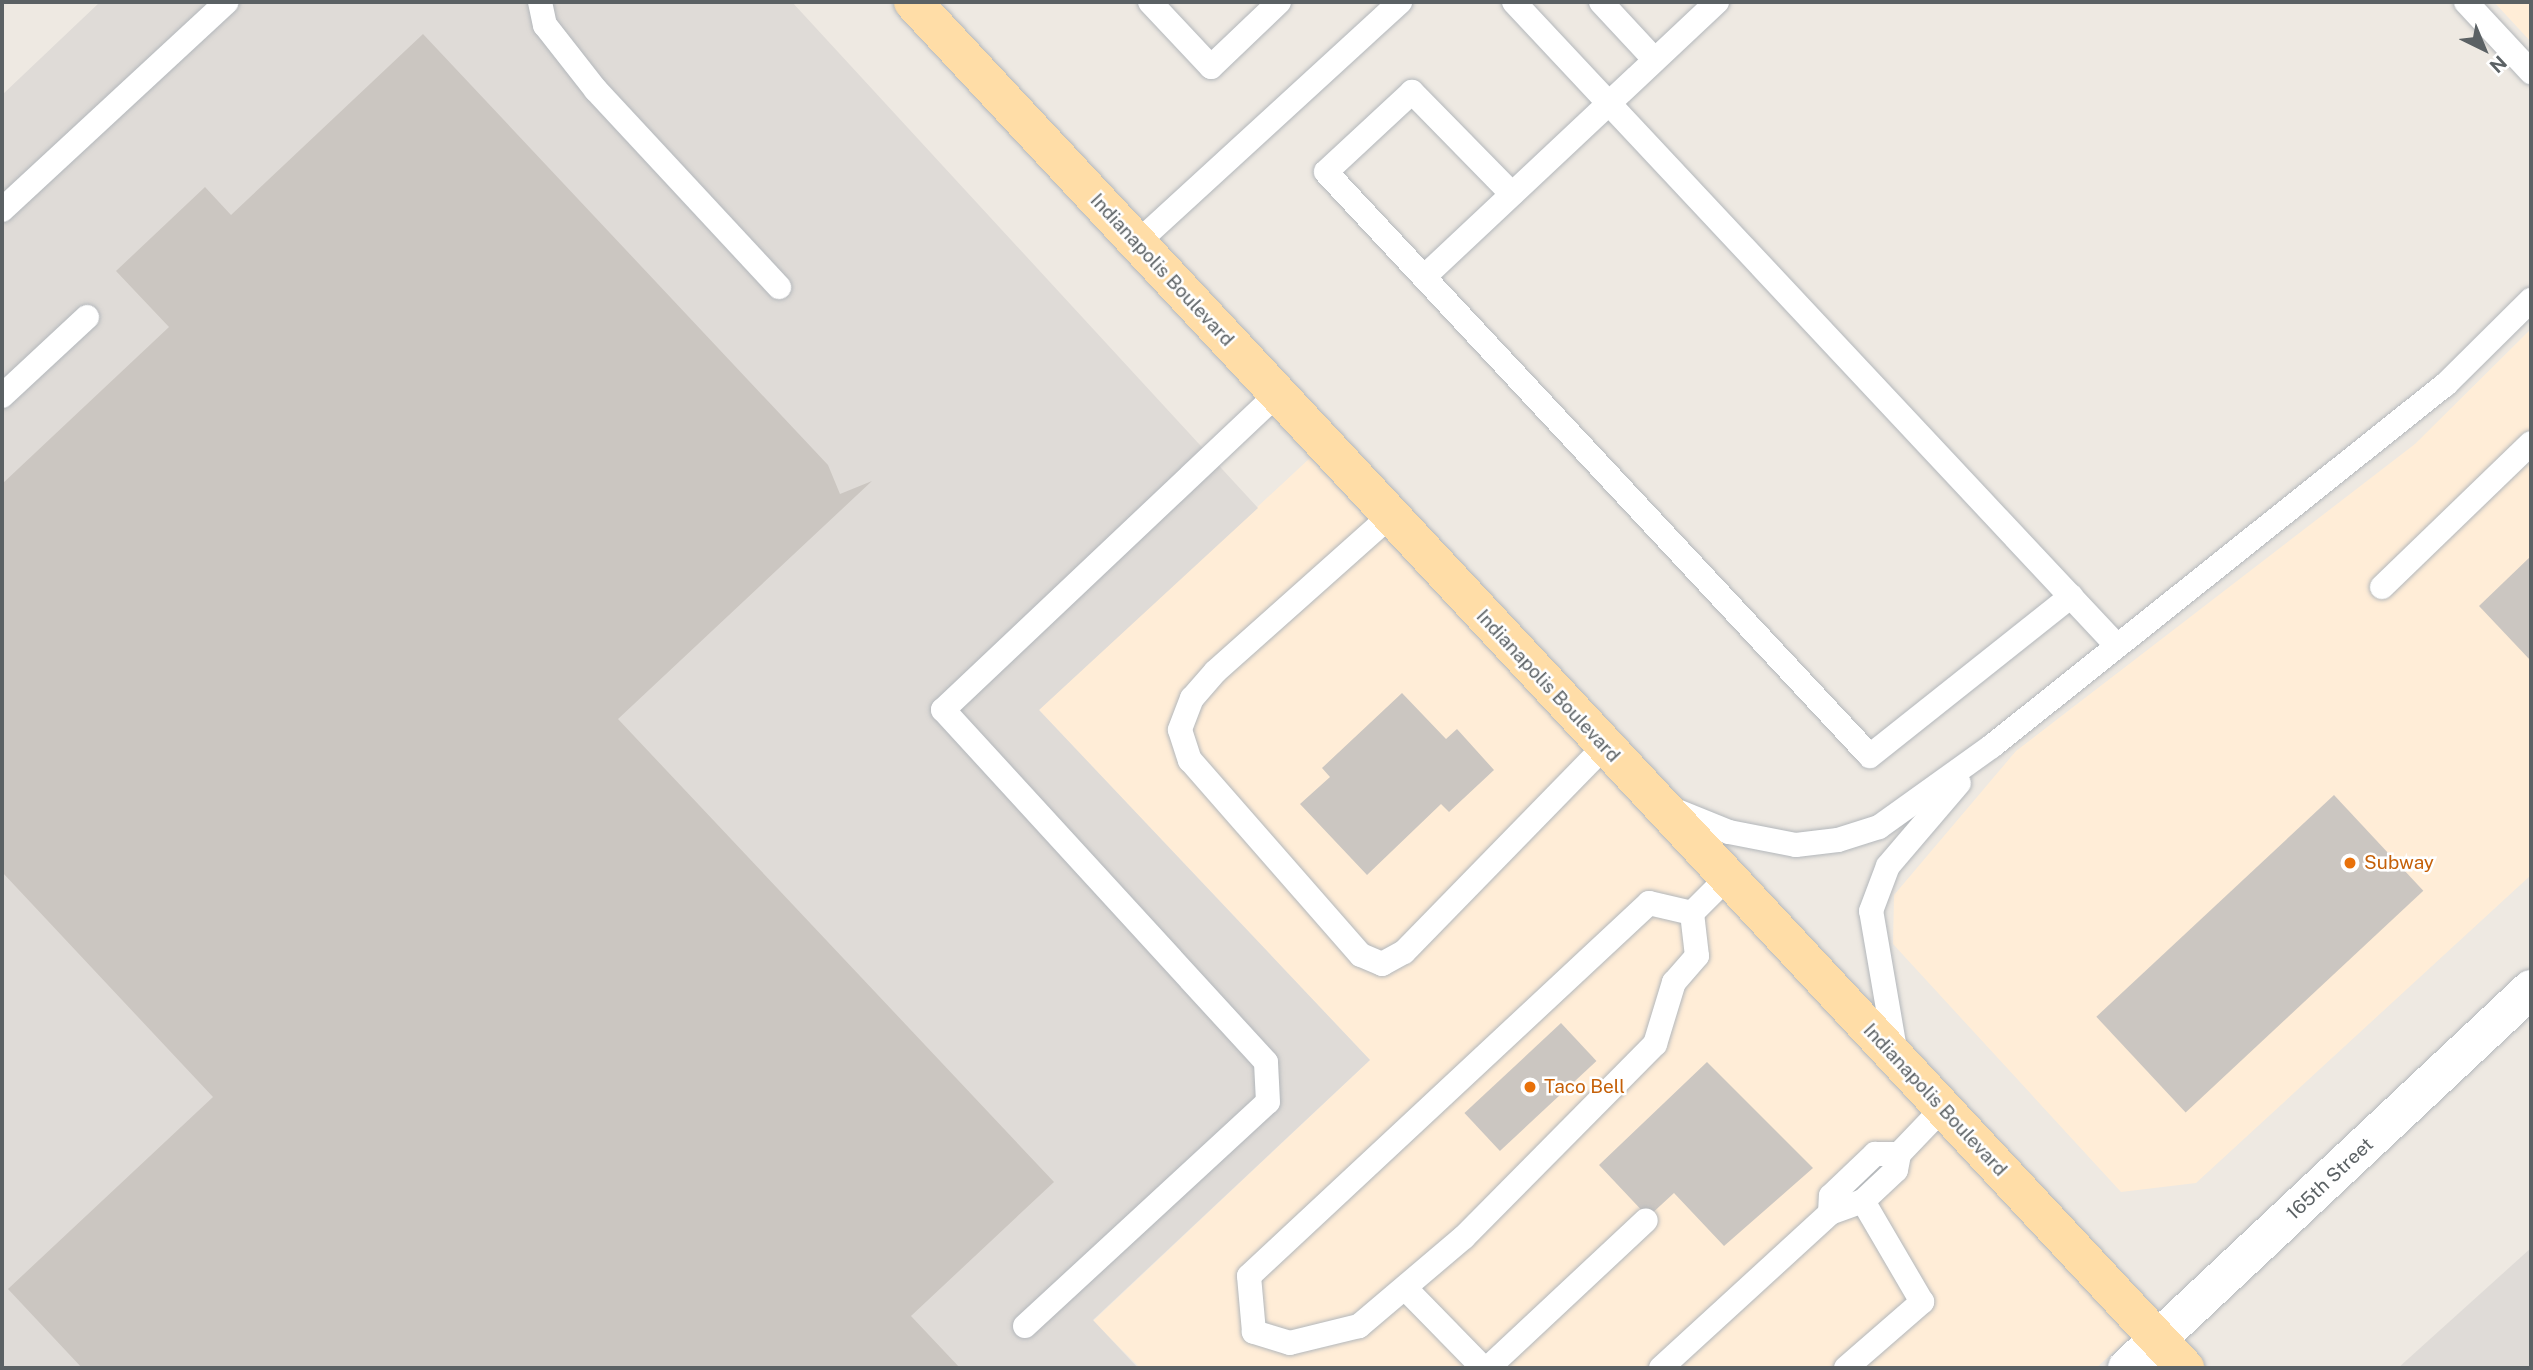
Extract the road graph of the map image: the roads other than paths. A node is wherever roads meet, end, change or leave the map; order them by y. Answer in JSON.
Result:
{"nodes":[{"id":1,"x":227,"y":2,"type":"edge"},
{"id":2,"x":540,"y":2,"type":"edge"},
{"id":3,"x":913,"y":2,"type":"edge"},
{"id":4,"x":1150,"y":2,"type":"edge"},
{"id":5,"x":1279,"y":2,"type":"edge"},
{"id":6,"x":1400,"y":2,"type":"edge"},
{"id":7,"x":1514,"y":2,"type":"edge"},
{"id":8,"x":1601,"y":2,"type":"edge"},
{"id":9,"x":1717,"y":2,"type":"edge"},
{"id":10,"x":2466,"y":2,"type":"edge"},
{"id":11,"x":1654,"y":59,"type":"junction"},
{"id":12,"x":2531,"y":72,"type":"edge"},
{"id":13,"x":1607,"y":102,"type":"junction"},
{"id":14,"x":1512,"y":194,"type":"junction"},
{"id":15,"x":2,"y":210,"type":"edge"},
{"id":16,"x":1137,"y":243,"type":"junction"},
{"id":17,"x":1424,"y":277,"type":"junction"},
{"id":18,"x":779,"y":287,"type":"dead end"},
{"id":19,"x":2531,"y":300,"type":"edge"},
{"id":20,"x":87,"y":317,"type":"dead end"},
{"id":21,"x":1277,"y":394,"type":"junction"},
{"id":22,"x":2,"y":396,"type":"edge"},
{"id":23,"x":2531,"y":443,"type":"edge"},
{"id":24,"x":1390,"y":516,"type":"junction"},
{"id":25,"x":2382,"y":587,"type":"dead end"},
{"id":26,"x":2071,"y":596,"type":"junction"},
{"id":27,"x":2117,"y":646,"type":"junction"},
{"id":28,"x":1992,"y":746,"type":"junction"},
{"id":29,"x":1604,"y":747,"type":"junction"},
{"id":30,"x":1657,"y":803,"type":"junction"},
{"id":31,"x":1726,"y":879,"type":"junction"},
{"id":32,"x":1692,"y":913,"type":"junction"},
{"id":33,"x":2531,"y":989,"type":"edge"},
{"id":34,"x":1896,"y":1059,"type":"junction"},
{"id":35,"x":1943,"y":1108,"type":"junction"},
{"id":36,"x":1899,"y":1154,"type":"junction"},
{"id":37,"x":1863,"y":1201,"type":"junction"},
{"id":38,"x":1830,"y":1213,"type":"junction"},
{"id":39,"x":1646,"y":1220,"type":"dead end"},
{"id":40,"x":1406,"y":1289,"type":"junction"},
{"id":41,"x":1025,"y":1326,"type":"dead end"},
{"id":42,"x":2159,"y":1340,"type":"junction"},
{"id":43,"x":1485,"y":1368,"type":"edge"},
{"id":44,"x":1661,"y":1368,"type":"edge"},
{"id":45,"x":1846,"y":1368,"type":"edge"},
{"id":46,"x":2127,"y":1368,"type":"edge"},
{"id":47,"x":2185,"y":1368,"type":"edge"}],
"edges":[{"from":1,"to":15,"type":"lane"},
{"from":2,"to":18,"type":"lane"},
{"from":3,"to":16,"type":"main road","name":"Indianapolis Boulevard"},
{"from":4,"to":5,"type":"lane"},
{"from":6,"to":16,"type":"lane"},
{"from":7,"to":13,"type":"lane"},
{"from":8,"to":11,"type":"lane"},
{"from":9,"to":11,"type":"lane"},
{"from":10,"to":12,"type":"lane"},
{"from":11,"to":13,"type":"lane"},
{"from":13,"to":14,"type":"lane"},
{"from":13,"to":26,"type":"lane"},
{"from":14,"to":17,"type":"lane"},
{"from":14,"to":17,"type":"lane"},
{"from":16,"to":21,"type":"main road","name":"Indianapolis Boulevard"},
{"from":17,"to":26,"type":"lane"},
{"from":19,"to":27,"type":"lane"},
{"from":20,"to":22,"type":"lane"},
{"from":21,"to":24,"type":"main road","name":"Indianapolis Boulevard"},
{"from":21,"to":41,"type":"lane"},
{"from":23,"to":25,"type":"lane"},
{"from":24,"to":29,"type":"main road","name":"Indianapolis Boulevard"},
{"from":24,"to":29,"type":"lane"},
{"from":26,"to":27,"type":"lane"},
{"from":27,"to":28,"type":"lane"},
{"from":28,"to":30,"type":"lane"},
{"from":28,"to":34,"type":"lane"},
{"from":29,"to":30,"type":"main road","name":"Indianapolis Boulevard"},
{"from":30,"to":31,"type":"main road","name":"Indianapolis Boulevard"},
{"from":31,"to":32,"type":"lane"},
{"from":31,"to":34,"type":"main road","name":"Indianapolis Boulevard"},
{"from":32,"to":40,"type":"lane"},
{"from":32,"to":40,"type":"lane"},
{"from":33,"to":42,"type":"main road","name":"165th Street"},
{"from":34,"to":35,"type":"main road","name":"Indianapolis Boulevard"},
{"from":35,"to":36,"type":"lane"},
{"from":35,"to":42,"type":"main road","name":"Indianapolis Boulevard"},
{"from":36,"to":37,"type":"lane"},
{"from":36,"to":38,"type":"lane"},
{"from":37,"to":38,"type":"lane"},
{"from":37,"to":45,"type":"lane"},
{"from":38,"to":44,"type":"lane"},
{"from":39,"to":43,"type":"lane"},
{"from":40,"to":43,"type":"lane"},
{"from":42,"to":46,"type":"main road","name":"165th Street"},
{"from":42,"to":47,"type":"main road","name":"Indianapolis Boulevard"}]}
